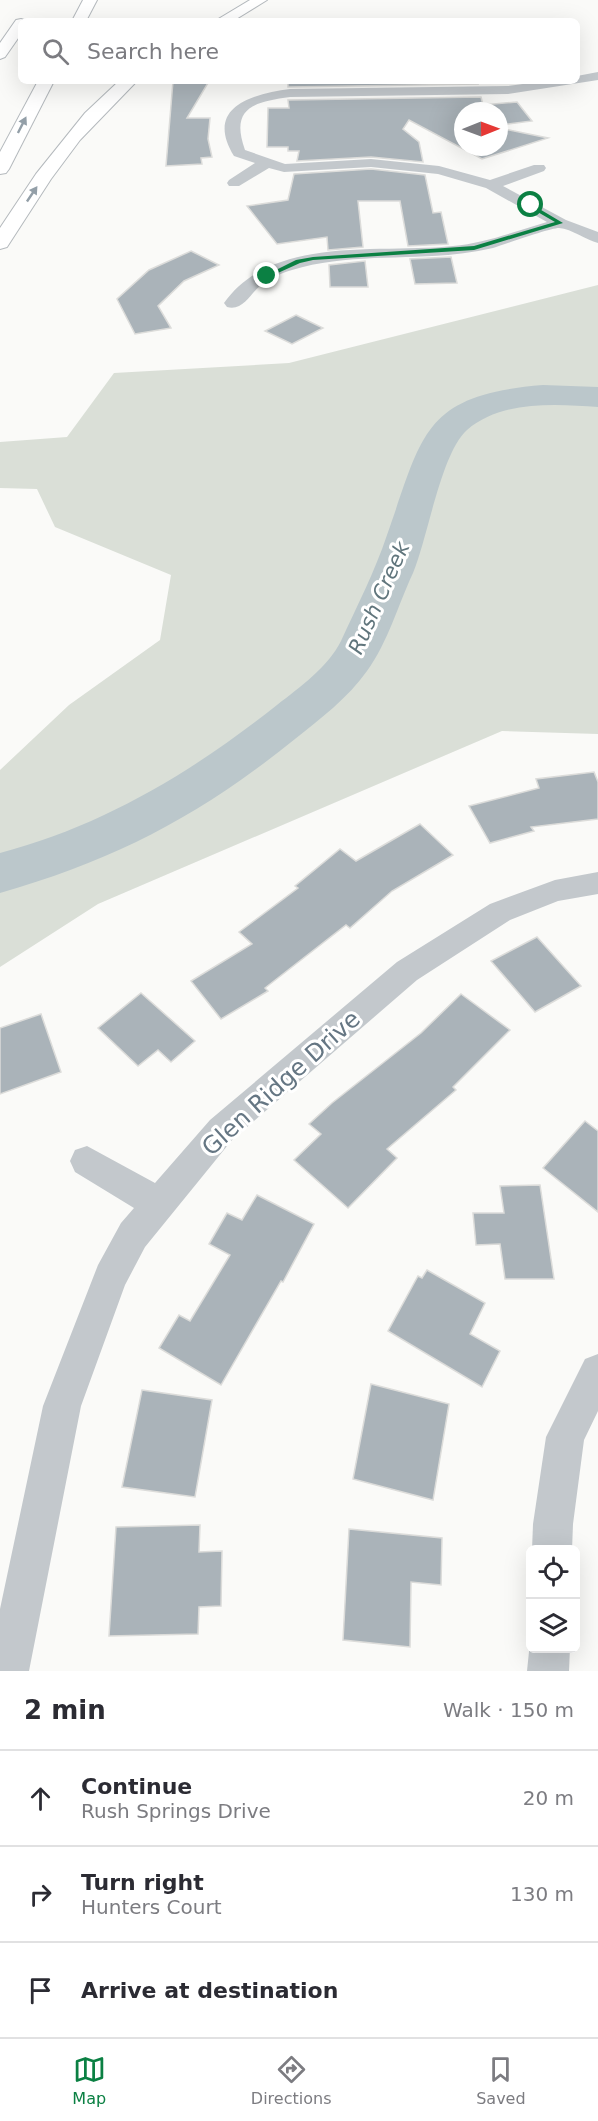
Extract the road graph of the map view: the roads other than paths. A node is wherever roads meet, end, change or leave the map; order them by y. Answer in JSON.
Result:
{"nodes":[{"id":1,"x":90,"y":0,"type":"edge"},
{"id":2,"x":260,"y":0,"type":"edge"},
{"id":3,"x":81,"y":18,"type":"edge"},
{"id":4,"x":227,"y":18,"type":"edge"},
{"id":5,"x":18,"y":27,"type":"edge"},
{"id":6,"x":0,"y":54,"type":"edge"},
{"id":7,"x":598,"y":76,"type":"edge"},
{"id":8,"x":580,"y":80,"type":"edge"},
{"id":9,"x":44,"y":84,"type":"edge"},
{"id":10,"x":125,"y":84,"type":"edge"},
{"id":11,"x":553,"y":84,"type":"edge"},
{"id":12,"x":266,"y":163,"type":"junction"},
{"id":13,"x":539,"y":168,"type":"dead end"},
{"id":14,"x":0,"y":169,"type":"edge"},
{"id":15,"x":234,"y":183,"type":"dead end"},
{"id":16,"x":492,"y":185,"type":"junction"},
{"id":17,"x":560,"y":223,"type":"junction"},
{"id":18,"x":598,"y":238,"type":"edge"},
{"id":19,"x":0,"y":243,"type":"edge"},
{"id":20,"x":233,"y":303,"type":"dead end"},
{"id":21,"x":598,"y":883,"type":"edge"},
{"id":22,"x":87,"y":1161,"type":"dead end"},
{"id":23,"x":159,"y":1204,"type":"junction"},
{"id":24,"x":598,"y":1371,"type":"edge"},
{"id":25,"x":552,"y":1545,"type":"edge"},
{"id":26,"x":549,"y":1653,"type":"edge"},
{"id":27,"x":8,"y":1671,"type":"edge"},
{"id":28,"x":548,"y":1671,"type":"edge"}],
"edges":[{"from":1,"to":3,"type":"highway"},
{"from":2,"to":4,"type":"highway"},
{"from":5,"to":6,"type":"highway"},
{"from":7,"to":8,"type":"street"},
{"from":14,"to":9,"type":"highway","one_way":true},
{"from":19,"to":10,"type":"highway","one_way":true},
{"from":11,"to":12,"type":"street"},
{"from":12,"to":15,"type":"street"},
{"from":12,"to":16,"type":"street"},
{"from":13,"to":16,"type":"street"},
{"from":16,"to":17,"type":"street"},
{"from":17,"to":18,"type":"street"},
{"from":17,"to":20,"type":"street"},
{"from":21,"to":23,"type":"street","name":"Glen Ridge Drive"},
{"from":22,"to":23,"type":"street"},
{"from":23,"to":27,"type":"street","name":"Glen Ridge Drive"},
{"from":24,"to":25,"type":"street"},
{"from":26,"to":28,"type":"street"}]}
